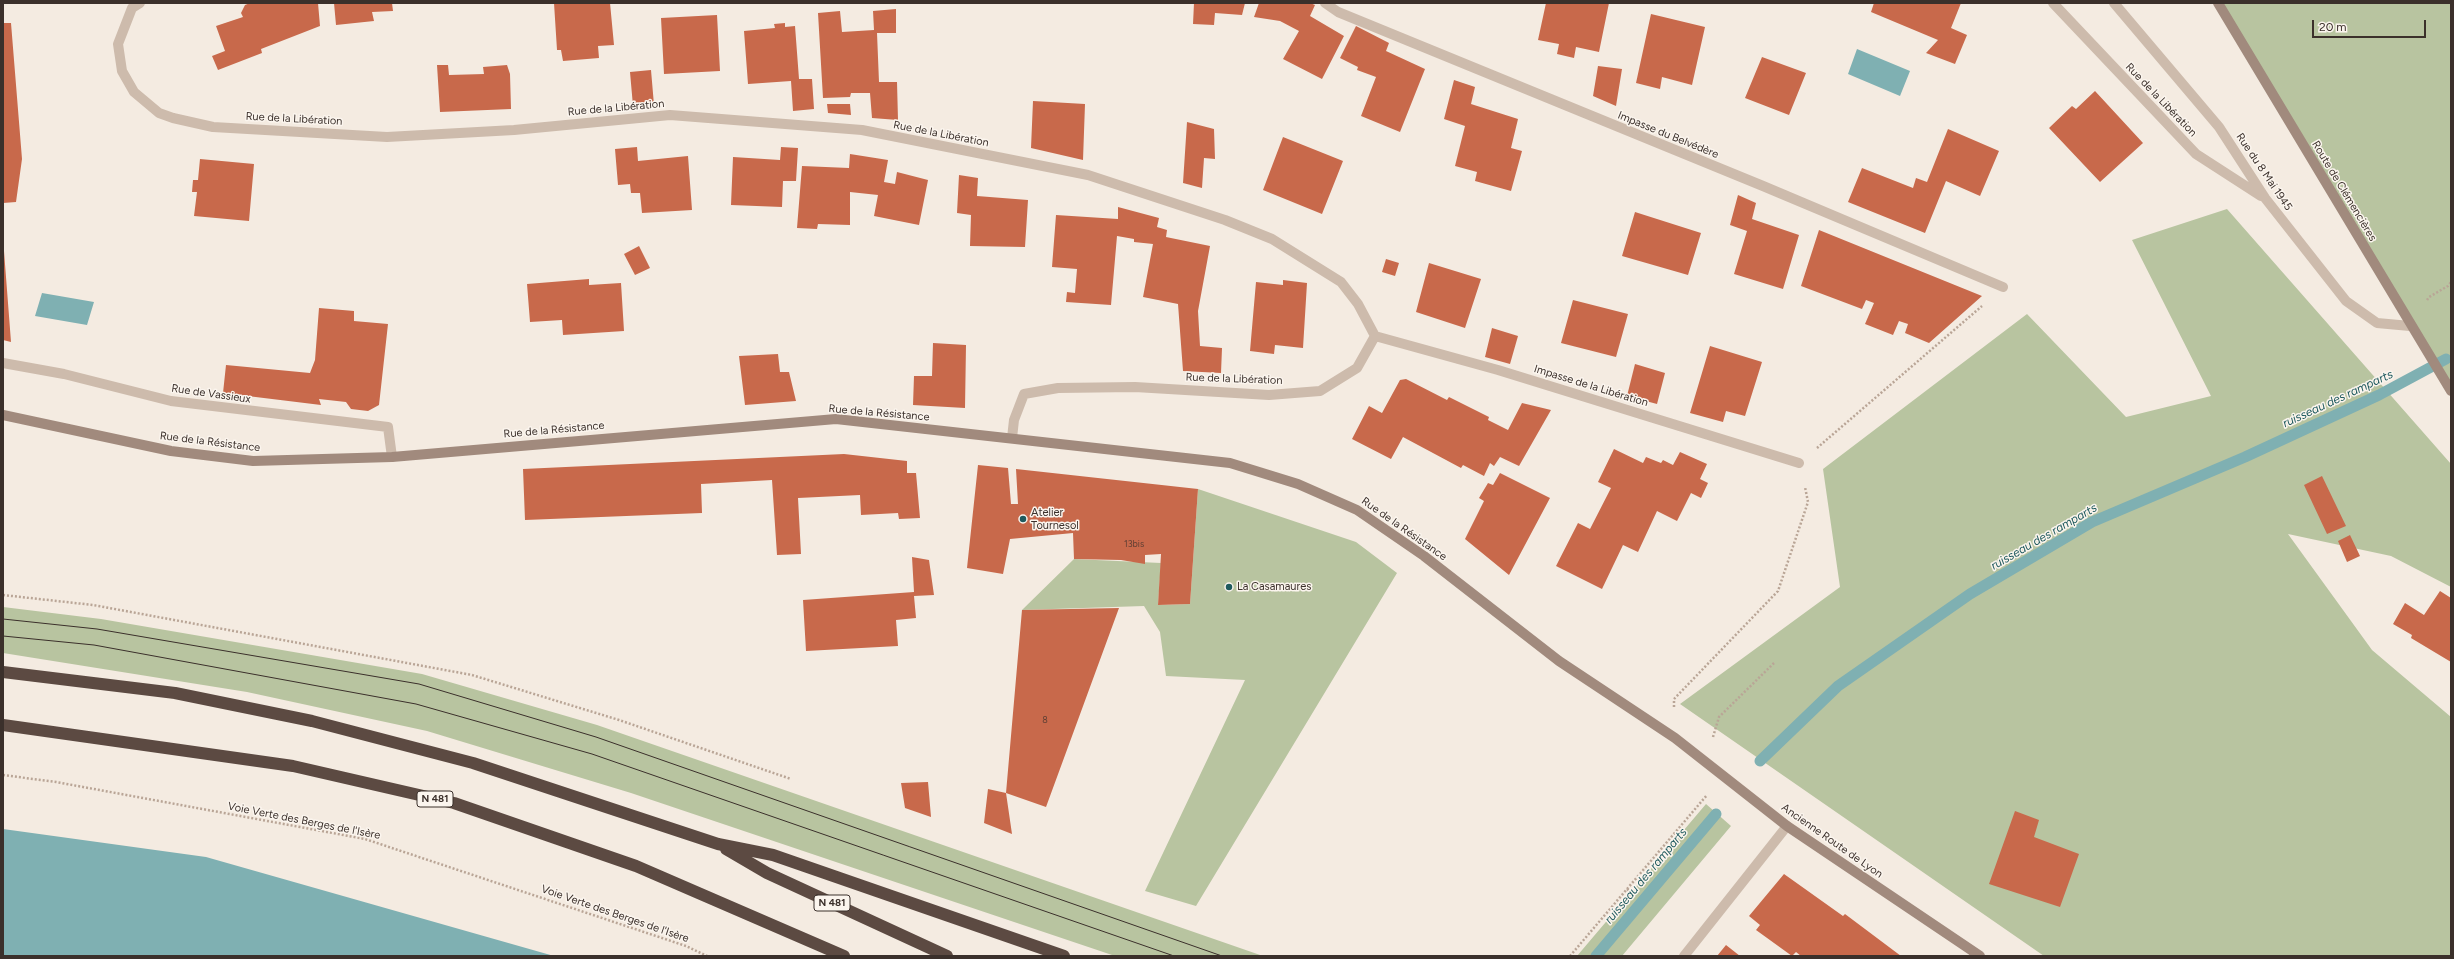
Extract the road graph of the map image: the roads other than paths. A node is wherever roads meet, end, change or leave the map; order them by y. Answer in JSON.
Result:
{"nodes":[{"id":1,"x":140,"y":3,"type":"edge"},
{"id":2,"x":1325,"y":3,"type":"edge"},
{"id":3,"x":2053,"y":3,"type":"edge"},
{"id":4,"x":2114,"y":3,"type":"edge"},
{"id":5,"x":2218,"y":3,"type":"edge"},
{"id":6,"x":2265,"y":198,"type":"junction"},
{"id":7,"x":2003,"y":288,"type":"road end"},
{"id":8,"x":2410,"y":326,"type":"junction"},
{"id":9,"x":1375,"y":336,"type":"junction"},
{"id":10,"x":3,"y":363,"type":"edge"},
{"id":11,"x":2449,"y":388,"type":"edge"},
{"id":12,"x":3,"y":415,"type":"edge"},
{"id":13,"x":1012,"y":438,"type":"junction"},
{"id":14,"x":392,"y":457,"type":"junction"},
{"id":15,"x":1799,"y":463,"type":"road end"},
{"id":16,"x":3,"y":672,"type":"edge"},
{"id":17,"x":3,"y":725,"type":"edge"},
{"id":18,"x":1675,"y":738,"type":"joint"},
{"id":19,"x":1787,"y":826,"type":"junction"},
{"id":20,"x":718,"y":844,"type":"junction"},
{"id":21,"x":844,"y":956,"type":"edge"},
{"id":22,"x":947,"y":956,"type":"edge"},
{"id":23,"x":1064,"y":956,"type":"edge"},
{"id":24,"x":1684,"y":956,"type":"edge"},
{"id":25,"x":1980,"y":956,"type":"edge"}],
"edges":[{"from":1,"to":9,"type":"street","name":"Rue de la Libération"},
{"from":2,"to":7,"type":"street","name":"Impasse du Belvédère"},
{"from":3,"to":6,"type":"street","name":"Rue de la Libération"},
{"from":4,"to":6,"type":"street","name":"Rue du 8 Mai 1945"},
{"from":5,"to":8,"type":"street","name":"Route de Clémencières"},
{"from":6,"to":8,"type":"street","name":"Rue du 8 Mai 1945"},
{"from":8,"to":11,"type":"street","name":"Route de Clémencières"},
{"from":9,"to":13,"type":"street","name":"Rue de la Libération"},
{"from":9,"to":15,"type":"street","name":"Impasse de la Libération"},
{"from":10,"to":14,"type":"street","name":"Rue de Vassieux"},
{"from":12,"to":14,"type":"street","name":"Rue de la Résistance"},
{"from":13,"to":14,"type":"street","name":"Rue de la Résistance"},
{"from":13,"to":18,"type":"street","name":"Rue de la Résistance"},
{"from":16,"to":20,"type":"highway","number":"N 481"},
{"from":17,"to":21,"type":"highway","number":"N 481"},
{"from":18,"to":19,"type":"street","name":"Ancienne Route de Lyon"},
{"from":19,"to":24,"type":"street"},
{"from":19,"to":25,"type":"street","name":"Ancienne Route de Lyon"},
{"from":20,"to":22,"type":"highway","number":"N 481"},
{"from":20,"to":23,"type":"highway"}]}
